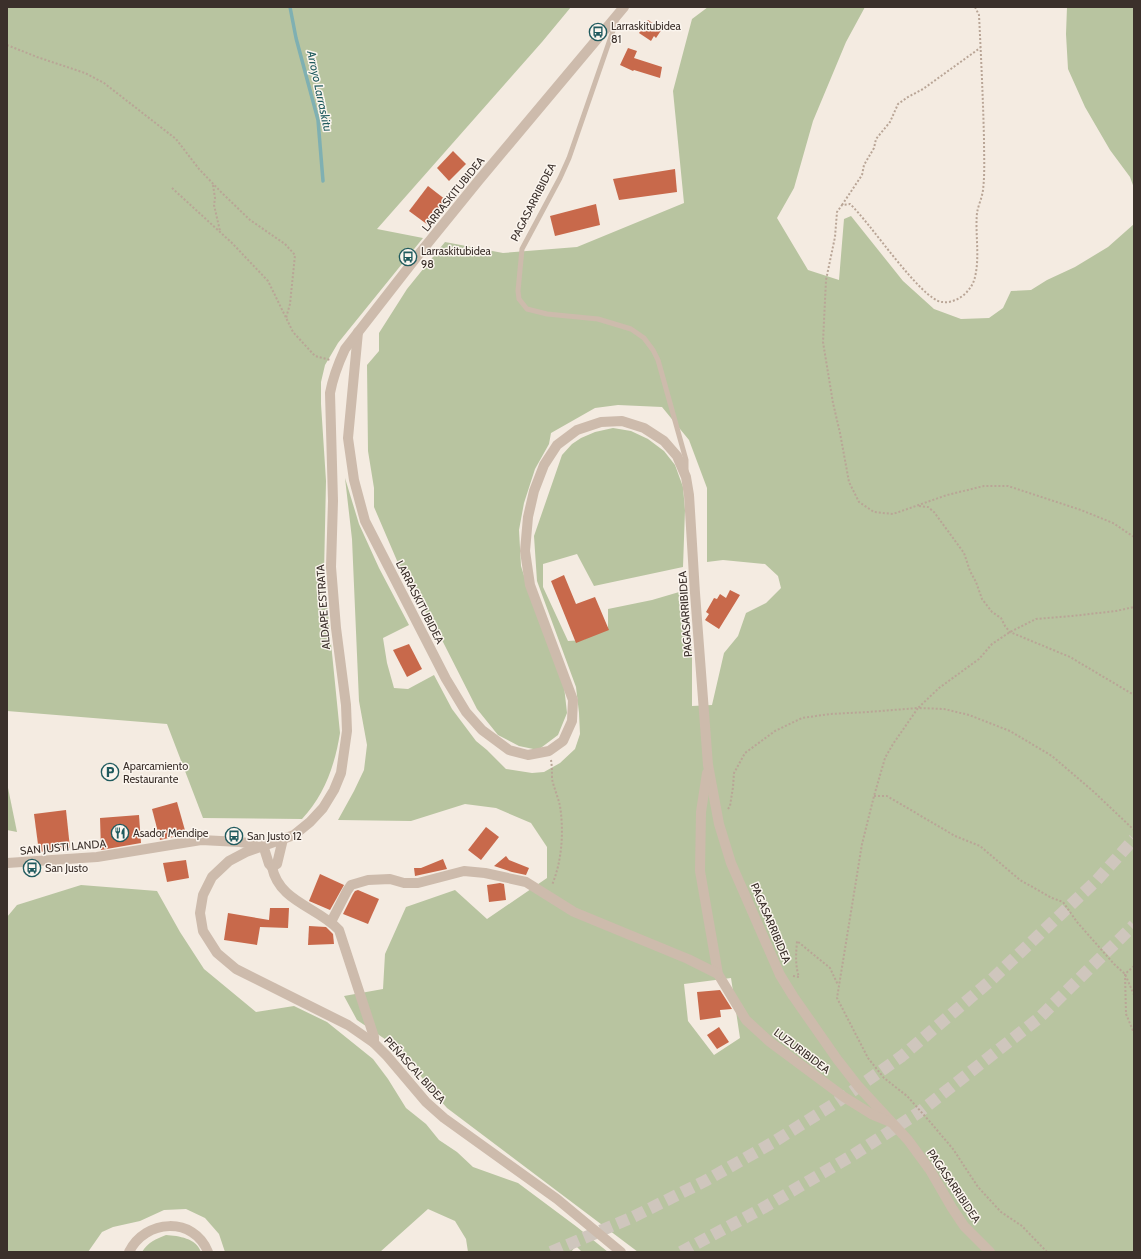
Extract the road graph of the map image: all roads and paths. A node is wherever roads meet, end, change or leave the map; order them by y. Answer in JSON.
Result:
{"nodes":[{"id":1,"x":975,"y":7,"type":"edge"},
{"id":2,"x":621,"y":10,"type":"edge"},
{"id":3,"x":7,"y":45,"type":"edge"},
{"id":4,"x":980,"y":47,"type":"junction"},
{"id":5,"x":212,"y":184,"type":"junction"},
{"id":6,"x":172,"y":188,"type":"dead end"},
{"id":7,"x":842,"y":205,"type":"junction"},
{"id":8,"x":220,"y":232,"type":"junction"},
{"id":9,"x":286,"y":318,"type":"junction"},
{"id":10,"x":358,"y":332,"type":"junction"},
{"id":11,"x":339,"y":362,"type":"junction"},
{"id":12,"x":686,"y":477,"type":"junction"},
{"id":13,"x":917,"y":506,"type":"junction"},
{"id":14,"x":1134,"y":537,"type":"edge"},
{"id":15,"x":1134,"y":606,"type":"edge"},
{"id":16,"x":1010,"y":632,"type":"junction"},
{"id":17,"x":1134,"y":695,"type":"edge"},
{"id":18,"x":918,"y":708,"type":"junction"},
{"id":19,"x":549,"y":751,"type":"junction"},
{"id":20,"x":708,"y":765,"type":"junction"},
{"id":21,"x":874,"y":796,"type":"junction"},
{"id":22,"x":719,"y":824,"type":"junction"},
{"id":23,"x":1134,"y":830,"type":"edge"},
{"id":24,"x":283,"y":839,"type":"junction"},
{"id":25,"x":263,"y":845,"type":"junction"},
{"id":26,"x":12,"y":863,"type":"edge"},
{"id":27,"x":272,"y":867,"type":"junction"},
{"id":28,"x":7,"y":870,"type":"edge"},
{"id":29,"x":545,"y":894,"type":"junction"},
{"id":30,"x":331,"y":922,"type":"junction"},
{"id":31,"x":1134,"y":966,"type":"edge"},
{"id":32,"x":718,"y":974,"type":"junction"},
{"id":33,"x":1125,"y":974,"type":"junction"},
{"id":34,"x":780,"y":976,"type":"junction"},
{"id":35,"x":838,"y":986,"type":"junction"},
{"id":36,"x":1134,"y":995,"type":"edge"},
{"id":37,"x":1134,"y":1033,"type":"edge"},
{"id":38,"x":374,"y":1043,"type":"junction"},
{"id":39,"x":894,"y":1124,"type":"junction"},
{"id":40,"x":129,"y":1252,"type":"edge"},
{"id":41,"x":208,"y":1252,"type":"edge"},
{"id":42,"x":621,"y":1252,"type":"edge"},
{"id":43,"x":990,"y":1252,"type":"edge"},
{"id":44,"x":1047,"y":1252,"type":"edge"}],
"edges":[{"from":1,"to":4,"type":"path"},
{"from":2,"to":10,"type":"street","name":"LARRASKITUBIDEA"},
{"from":2,"to":12,"type":"lane","name":"PAGASARRIBIDEA"},
{"from":3,"to":5,"type":"path"},
{"from":4,"to":7,"type":"path"},
{"from":4,"to":7,"type":"path"},
{"from":5,"to":8,"type":"path"},
{"from":5,"to":9,"type":"path"},
{"from":6,"to":8,"type":"path"},
{"from":7,"to":13,"type":"path"},
{"from":8,"to":9,"type":"path"},
{"from":9,"to":11,"type":"path"},
{"from":10,"to":11,"type":"street","name":"ALDAPE ESTRATA"},
{"from":10,"to":19,"type":"street","name":"LARRASKITUBIDEA"},
{"from":11,"to":24,"type":"street","name":"ALDAPE ESTRATA"},
{"from":12,"to":19,"type":"street","name":"LARRASKITUBIDEA"},
{"from":12,"to":20,"type":"street","name":"PAGASARRIBIDEA"},
{"from":13,"to":14,"type":"path"},
{"from":13,"to":16,"type":"path"},
{"from":15,"to":16,"type":"path"},
{"from":16,"to":17,"type":"path"},
{"from":16,"to":18,"type":"path"},
{"from":18,"to":21,"type":"path"},
{"from":18,"to":22,"type":"path"},
{"from":18,"to":23,"type":"path"},
{"from":19,"to":29,"type":"path"},
{"from":20,"to":22,"type":"street","name":"PAGASARRIBIDEA"},
{"from":20,"to":32,"type":"street","name":"LUZURIBIDEA"},
{"from":21,"to":33,"type":"path"},
{"from":21,"to":35,"type":"path"},
{"from":22,"to":34,"type":"street","name":"PAGASARRIBIDEA"},
{"from":24,"to":25,"type":"street","name":"ALDAPE ESTRATA"},
{"from":24,"to":27,"type":"street"},
{"from":25,"to":26,"type":"street","name":"SAN JUSTI LANDA"},
{"from":25,"to":27,"type":"street"},
{"from":25,"to":38,"type":"street","name":"PEÑASCAL BIDEA"},
{"from":26,"to":28,"type":"lane"},
{"from":27,"to":30,"type":"street"},
{"from":29,"to":30,"type":"street"},
{"from":29,"to":32,"type":"street"},
{"from":30,"to":38,"type":"street"},
{"from":31,"to":33,"type":"path"},
{"from":32,"to":39,"type":"street","name":"LUZURIBIDEA"},
{"from":33,"to":36,"type":"path"},
{"from":33,"to":37,"type":"path"},
{"from":34,"to":35,"type":"path"},
{"from":34,"to":39,"type":"street","name":"PAGASARRIBIDEA"},
{"from":35,"to":44,"type":"path"},
{"from":38,"to":42,"type":"street","name":"PEÑASCAL BIDEA"},
{"from":39,"to":43,"type":"street","name":"PAGASARRIBIDEA"},
{"from":40,"to":41,"type":"street"}]}
